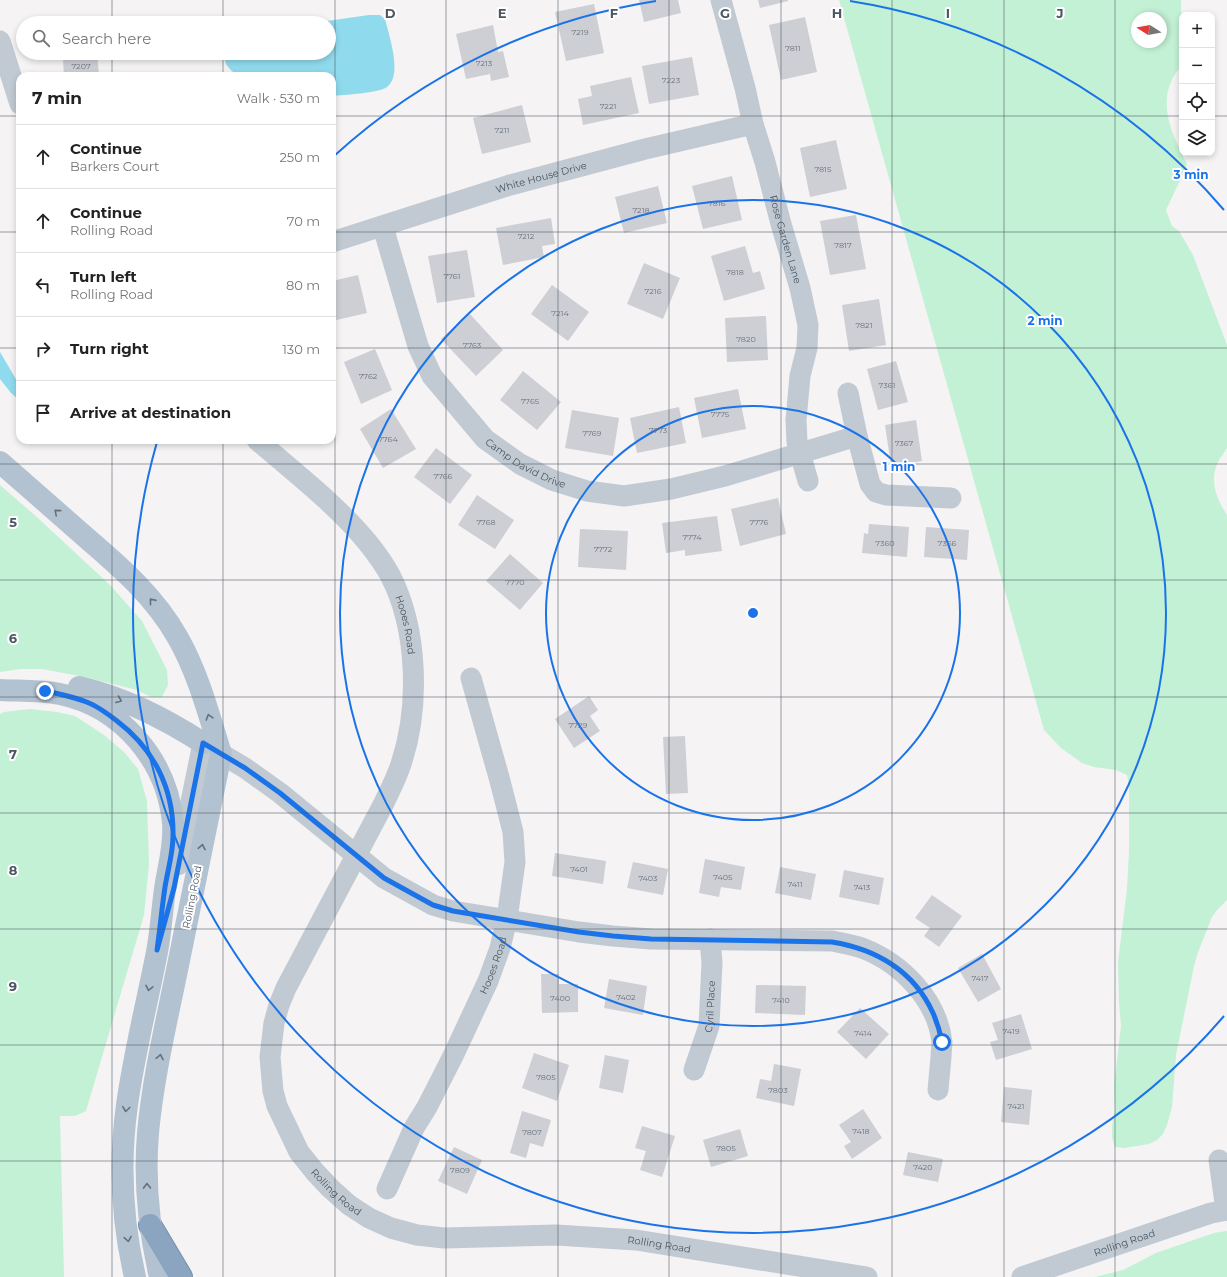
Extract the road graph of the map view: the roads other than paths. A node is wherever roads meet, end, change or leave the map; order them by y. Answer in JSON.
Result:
{"nodes":[{"id":1,"x":721,"y":0,"type":"edge"},
{"id":2,"x":0,"y":40,"type":"edge"},
{"id":3,"x":16,"y":91,"type":"edge"},
{"id":4,"x":753,"y":124,"type":"junction"},
{"id":5,"x":383,"y":227,"type":"junction"},
{"id":6,"x":336,"y":241,"type":"edge"},
{"id":7,"x":848,"y":393,"type":"dead end"},
{"id":8,"x":857,"y":436,"type":"junction"},
{"id":9,"x":262,"y":444,"type":"edge"},
{"id":10,"x":800,"y":453,"type":"junction"},
{"id":11,"x":0,"y":462,"type":"edge"},
{"id":12,"x":808,"y":481,"type":"dead end"},
{"id":13,"x":951,"y":498,"type":"dead end"},
{"id":14,"x":472,"y":678,"type":"dead end"},
{"id":15,"x":0,"y":690,"type":"edge"},
{"id":16,"x":212,"y":748,"type":"junction"},
{"id":17,"x":356,"y":856,"type":"junction"},
{"id":18,"x":508,"y":919,"type":"junction"},
{"id":19,"x":710,"y":939,"type":"junction"},
{"id":20,"x":157,"y":950,"type":"junction"},
{"id":21,"x":694,"y":1070,"type":"dead end"},
{"id":22,"x":938,"y":1090,"type":"dead end"},
{"id":23,"x":1219,"y":1160,"type":"dead end"},
{"id":24,"x":387,"y":1189,"type":"dead end"},
{"id":25,"x":1227,"y":1210,"type":"edge"},
{"id":26,"x":150,"y":1225,"type":"junction"},
{"id":27,"x":135,"y":1277,"type":"edge"},
{"id":28,"x":160,"y":1277,"type":"edge"},
{"id":29,"x":181,"y":1277,"type":"edge"},
{"id":30,"x":867,"y":1277,"type":"edge"},
{"id":31,"x":1022,"y":1277,"type":"edge"}],
"edges":[{"from":1,"to":4,"type":"street","name":"Rose Garden Lane"},
{"from":2,"to":3,"type":"street"},
{"from":4,"to":5,"type":"street","name":"White House Drive"},
{"from":4,"to":10,"type":"street","name":"Rose Garden Lane"},
{"from":5,"to":6,"type":"street","name":"White House Drive"},
{"from":5,"to":10,"type":"street","name":"Camp David Drive"},
{"from":7,"to":8,"type":"street"},
{"from":8,"to":10,"type":"street","name":"Camp David Drive"},
{"from":8,"to":13,"type":"street"},
{"from":9,"to":17,"type":"street","name":"Hooes Road"},
{"from":10,"to":12,"type":"street","name":"Rose Garden Lane"},
{"from":16,"to":11,"type":"main road","one_way":true},
{"from":14,"to":18,"type":"street","name":"Hooes Road"},
{"from":15,"to":16,"type":"main road","one_way":true},
{"from":15,"to":20,"type":"main road"},
{"from":16,"to":17,"type":"street"},
{"from":16,"to":20,"type":"street","name":"Rolling Road"},
{"from":26,"to":16,"type":"main road","name":"Rolling Road","one_way":true},
{"from":17,"to":18,"type":"street"},
{"from":17,"to":30,"type":"street","name":"Rolling Road"},
{"from":18,"to":19,"type":"street"},
{"from":18,"to":24,"type":"street","name":"Hooes Road"},
{"from":19,"to":21,"type":"street","name":"Cyril Place"},
{"from":19,"to":22,"type":"street"},
{"from":20,"to":27,"type":"main road","name":"Rolling Road","one_way":true},
{"from":23,"to":25,"type":"street"},
{"from":25,"to":31,"type":"street","name":"Rolling Road"},
{"from":26,"to":28,"type":"main road","name":"Rolling Road"},
{"from":26,"to":29,"type":"highway"}]}
